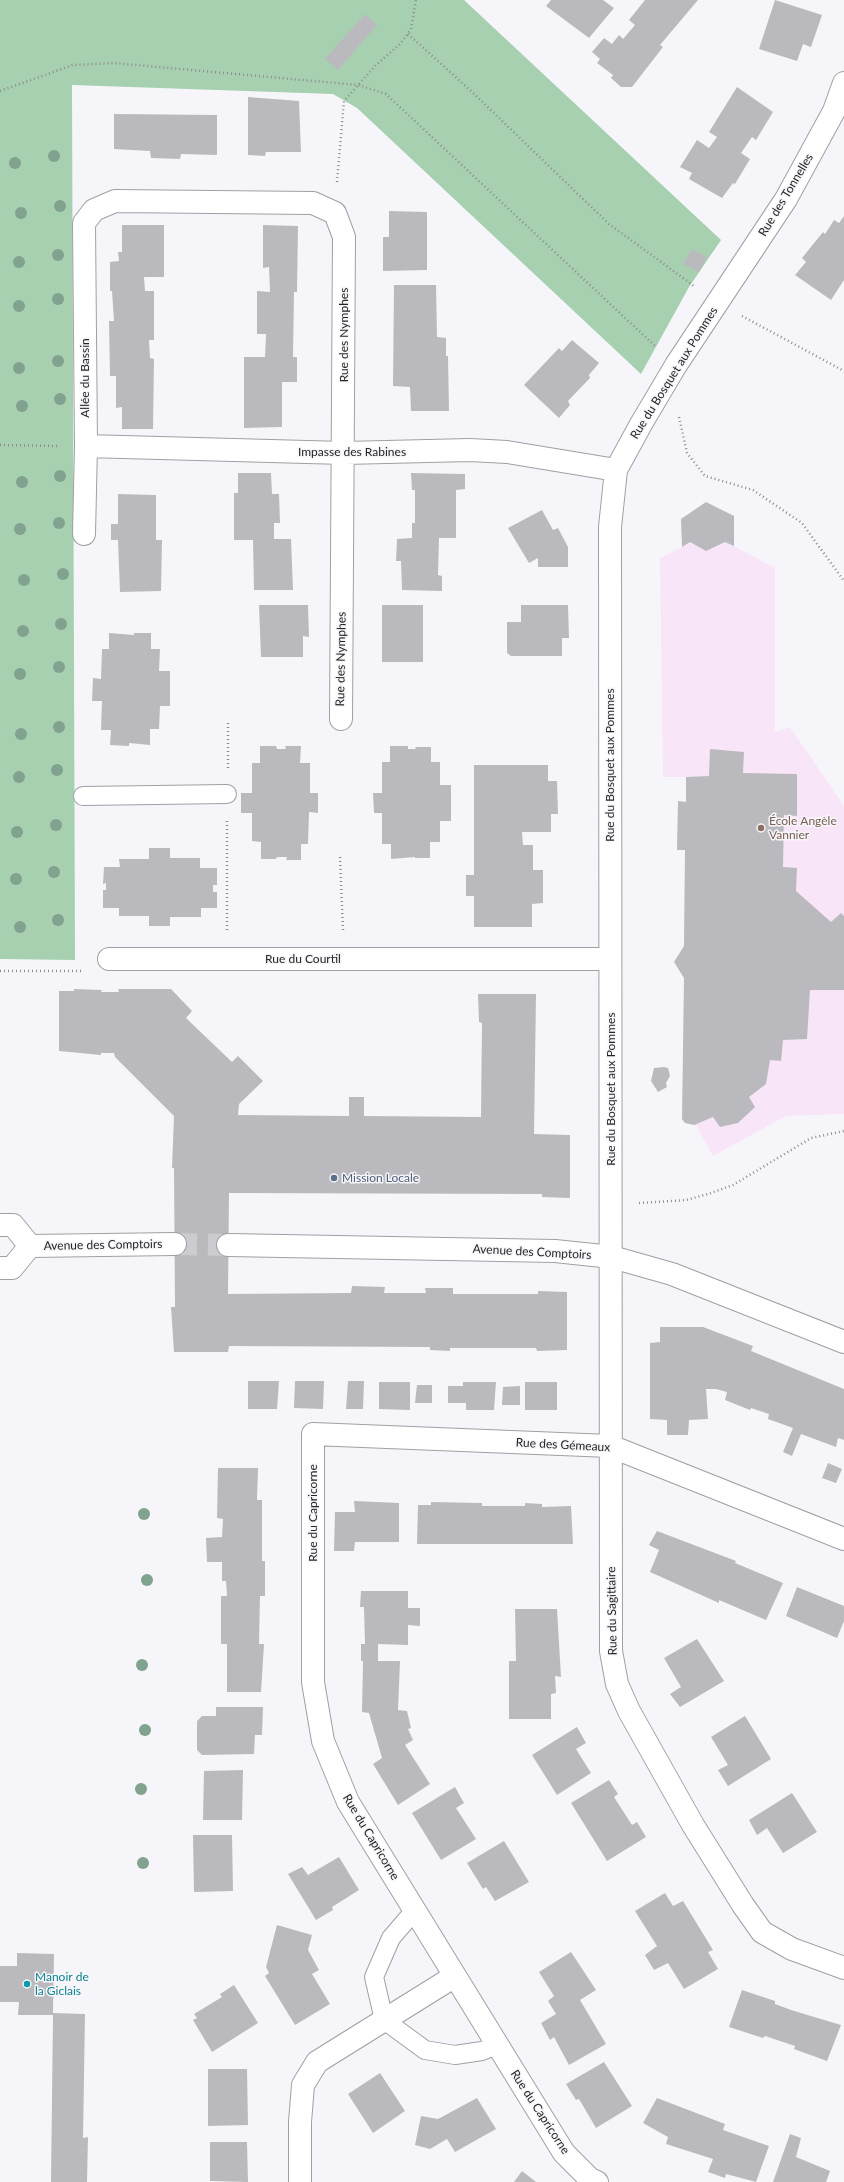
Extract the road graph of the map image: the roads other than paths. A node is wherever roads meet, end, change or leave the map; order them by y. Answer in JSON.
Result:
{"nodes":[{"id":1,"x":844,"y":83,"type":"edge"},
{"id":2,"x":84,"y":223,"type":"joint"},
{"id":3,"x":717,"y":302,"type":"joint"},
{"id":4,"x":86,"y":446,"type":"junction"},
{"id":5,"x":344,"y":453,"type":"junction"},
{"id":6,"x":616,"y":470,"type":"junction"},
{"id":7,"x":84,"y":534,"type":"dead end"},
{"id":8,"x":341,"y":719,"type":"dead end"},
{"id":9,"x":228,"y":794,"type":"road end"},
{"id":10,"x":83,"y":796,"type":"dead end"},
{"id":11,"x":109,"y":959,"type":"road end"},
{"id":12,"x":610,"y":959,"type":"junction"},
{"id":13,"x":0,"y":1225,"type":"edge"},
{"id":14,"x":175,"y":1244,"type":"tunnel mouth"},
{"id":15,"x":228,"y":1245,"type":"tunnel mouth"},
{"id":16,"x":30,"y":1246,"type":"junction"},
{"id":17,"x":612,"y":1257,"type":"junction"},
{"id":18,"x":0,"y":1268,"type":"edge"},
{"id":19,"x":844,"y":1342,"type":"edge"},
{"id":20,"x":313,"y":1434,"type":"joint"},
{"id":21,"x":610,"y":1446,"type":"junction"},
{"id":22,"x":844,"y":1539,"type":"edge"},
{"id":23,"x":415,"y":1910,"type":"junction"},
{"id":24,"x":844,"y":1968,"type":"edge"},
{"id":25,"x":455,"y":1976,"type":"junction"},
{"id":26,"x":384,"y":2020,"type":"junction"},
{"id":27,"x":497,"y":2045,"type":"junction"},
{"id":28,"x":300,"y":2182,"type":"edge"},
{"id":29,"x":597,"y":2182,"type":"edge"}],
"edges":[{"from":1,"to":3,"type":"street","name":"Rue des Tonnelles"},
{"from":2,"to":4,"type":"street","name":"Allée du Bassin"},
{"from":2,"to":5,"type":"street","name":"Rue des Nymphes"},
{"from":3,"to":6,"type":"street","name":"Rue du Bosquet aux Pommes"},
{"from":4,"to":5,"type":"street","name":"Impasse des Rabines"},
{"from":4,"to":7,"type":"street","name":"Allée du Bassin"},
{"from":5,"to":6,"type":"street","name":"Impasse des Rabines"},
{"from":5,"to":8,"type":"street","name":"Rue des Nymphes"},
{"from":6,"to":12,"type":"street","name":"Rue du Bosquet aux Pommes"},
{"from":9,"to":10,"type":"lane"},
{"from":11,"to":12,"type":"street","name":"Rue du Courtil"},
{"from":12,"to":17,"type":"street","name":"Rue du Bosquet aux Pommes"},
{"from":13,"to":16,"type":"street","name":"Avenue des Comptoirs"},
{"from":14,"to":16,"type":"street","name":"Avenue des Comptoirs"},
{"from":15,"to":17,"type":"street","name":"Avenue des Comptoirs"},
{"from":16,"to":18,"type":"street","name":"Avenue des Comptoirs"},
{"from":17,"to":19,"type":"street","name":"Avenue des Comptoirs"},
{"from":17,"to":21,"type":"street","name":"Rue du Sagittaire"},
{"from":20,"to":21,"type":"street","name":"Rue des Gémeaux"},
{"from":20,"to":23,"type":"street","name":"Rue du Capricorne"},
{"from":21,"to":22,"type":"street","name":"Rue des Gémeaux"},
{"from":21,"to":24,"type":"street","name":"Rue du Sagittaire"},
{"from":23,"to":25,"type":"street","name":"Rue du Capricorne"},
{"from":23,"to":26,"type":"lane"},
{"from":25,"to":26,"type":"street"},
{"from":25,"to":27,"type":"street","name":"Rue du Capricorne"},
{"from":26,"to":27,"type":"lane"},
{"from":26,"to":28,"type":"street"},
{"from":27,"to":29,"type":"street","name":"Rue du Capricorne"}]}
